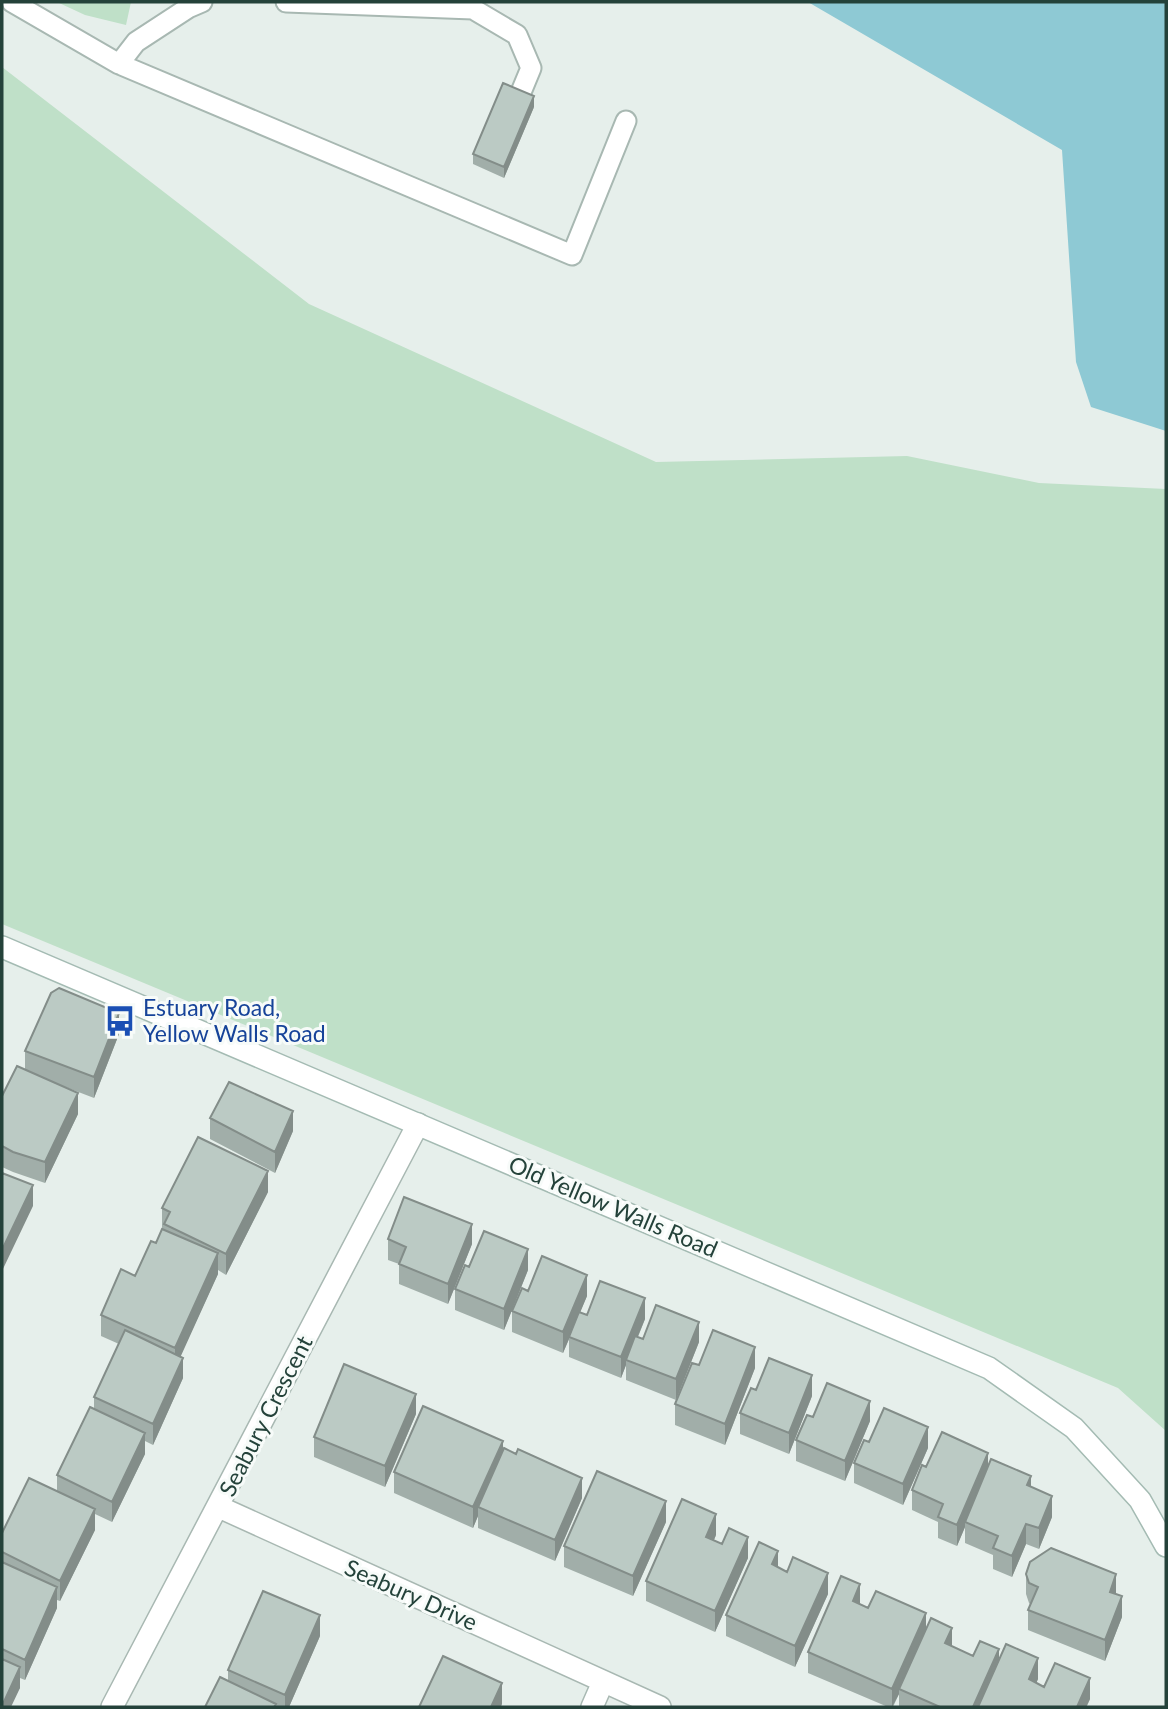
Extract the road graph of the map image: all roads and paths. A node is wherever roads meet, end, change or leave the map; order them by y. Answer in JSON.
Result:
{"nodes":[{"id":1,"x":12,"y":2,"type":"edge"},
{"id":2,"x":202,"y":2,"type":"edge"},
{"id":3,"x":286,"y":2,"type":"edge"},
{"id":4,"x":474,"y":5,"type":"edge"},
{"id":5,"x":119,"y":64,"type":"junction"},
{"id":6,"x":519,"y":97,"type":"edge"},
{"id":7,"x":626,"y":121,"type":"dead end"},
{"id":8,"x":2,"y":948,"type":"edge"},
{"id":9,"x":418,"y":1124,"type":"junction"},
{"id":10,"x":219,"y":1507,"type":"junction"},
{"id":11,"x":1166,"y":1546,"type":"edge"},
{"id":12,"x":603,"y":1682,"type":"junction"},
{"id":13,"x":112,"y":1707,"type":"edge"},
{"id":14,"x":593,"y":1707,"type":"edge"},
{"id":15,"x":660,"y":1707,"type":"edge"}],
"edges":[{"from":1,"to":5,"type":"lane"},
{"from":2,"to":5,"type":"lane"},
{"from":3,"to":4,"type":"lane"},
{"from":4,"to":6,"type":"lane"},
{"from":5,"to":7,"type":"lane"},
{"from":8,"to":9,"type":"street","name":"Old Yellow Walls Road"},
{"from":9,"to":10,"type":"street","name":"Seabury Crescent"},
{"from":9,"to":11,"type":"street","name":"Old Yellow Walls Road"},
{"from":10,"to":12,"type":"street","name":"Seabury Drive"},
{"from":10,"to":13,"type":"street","name":"Seabury Crescent"},
{"from":12,"to":14,"type":"street"},
{"from":12,"to":15,"type":"street","name":"Seabury Drive"}]}
